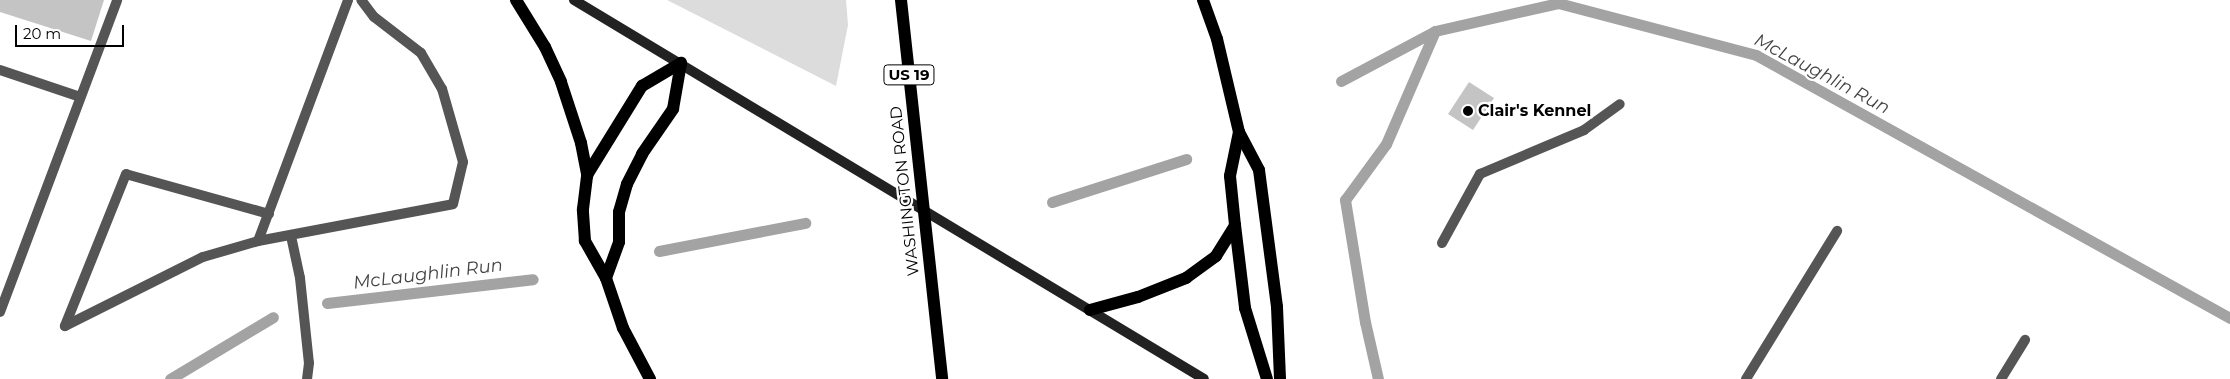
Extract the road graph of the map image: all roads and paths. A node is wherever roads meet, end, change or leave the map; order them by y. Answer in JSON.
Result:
{"nodes":[{"id":1,"x":117,"y":0,"type":"edge"},
{"id":2,"x":348,"y":0,"type":"edge"},
{"id":3,"x":361,"y":0,"type":"edge"},
{"id":4,"x":516,"y":0,"type":"edge"},
{"id":5,"x":574,"y":0,"type":"edge"},
{"id":6,"x":900,"y":0,"type":"edge"},
{"id":7,"x":1203,"y":0,"type":"edge"},
{"id":8,"x":681,"y":62,"type":"junction"},
{"id":9,"x":0,"y":70,"type":"edge"},
{"id":10,"x":80,"y":97,"type":"junction"},
{"id":11,"x":1620,"y":104,"type":"dead end"},
{"id":12,"x":1239,"y":132,"type":"junction"},
{"id":13,"x":587,"y":175,"type":"junction"},
{"id":14,"x":269,"y":214,"type":"junction"},
{"id":15,"x":1235,"y":225,"type":"junction"},
{"id":16,"x":1837,"y":231,"type":"dead end"},
{"id":17,"x":291,"y":236,"type":"junction"},
{"id":18,"x":258,"y":242,"type":"junction"},
{"id":19,"x":1442,"y":243,"type":"dead end"},
{"id":20,"x":606,"y":278,"type":"junction"},
{"id":21,"x":1090,"y":310,"type":"junction"},
{"id":22,"x":0,"y":312,"type":"edge"},
{"id":23,"x":2025,"y":340,"type":"dead end"},
{"id":24,"x":307,"y":379,"type":"edge"},
{"id":25,"x":650,"y":379,"type":"edge"},
{"id":26,"x":942,"y":379,"type":"edge"},
{"id":27,"x":1204,"y":379,"type":"edge"},
{"id":28,"x":1267,"y":379,"type":"edge"},
{"id":29,"x":1280,"y":379,"type":"edge"},
{"id":30,"x":1746,"y":379,"type":"edge"},
{"id":31,"x":2001,"y":379,"type":"edge"}],
"edges":[{"from":1,"to":10,"type":"lane"},
{"from":2,"to":14,"type":"lane"},
{"from":3,"to":17,"type":"lane"},
{"from":4,"to":13,"type":"main road"},
{"from":5,"to":8,"type":"main road"},
{"from":6,"to":26,"type":"main road","name":"WASHINGTON ROAD","number":"US 19"},
{"from":7,"to":12,"type":"main road"},
{"from":8,"to":13,"type":"main road"},
{"from":8,"to":20,"type":"main road"},
{"from":8,"to":21,"type":"main road"},
{"from":9,"to":10,"type":"lane"},
{"from":10,"to":22,"type":"lane"},
{"from":11,"to":19,"type":"lane"},
{"from":12,"to":15,"type":"main road"},
{"from":12,"to":29,"type":"main road"},
{"from":13,"to":20,"type":"main road"},
{"from":14,"to":18,"type":"lane"},
{"from":14,"to":18,"type":"lane"},
{"from":15,"to":21,"type":"main road"},
{"from":15,"to":28,"type":"main road"},
{"from":16,"to":30,"type":"lane"},
{"from":17,"to":18,"type":"lane"},
{"from":17,"to":24,"type":"lane"},
{"from":20,"to":25,"type":"main road"},
{"from":21,"to":27,"type":"main road"},
{"from":23,"to":31,"type":"lane"}]}
